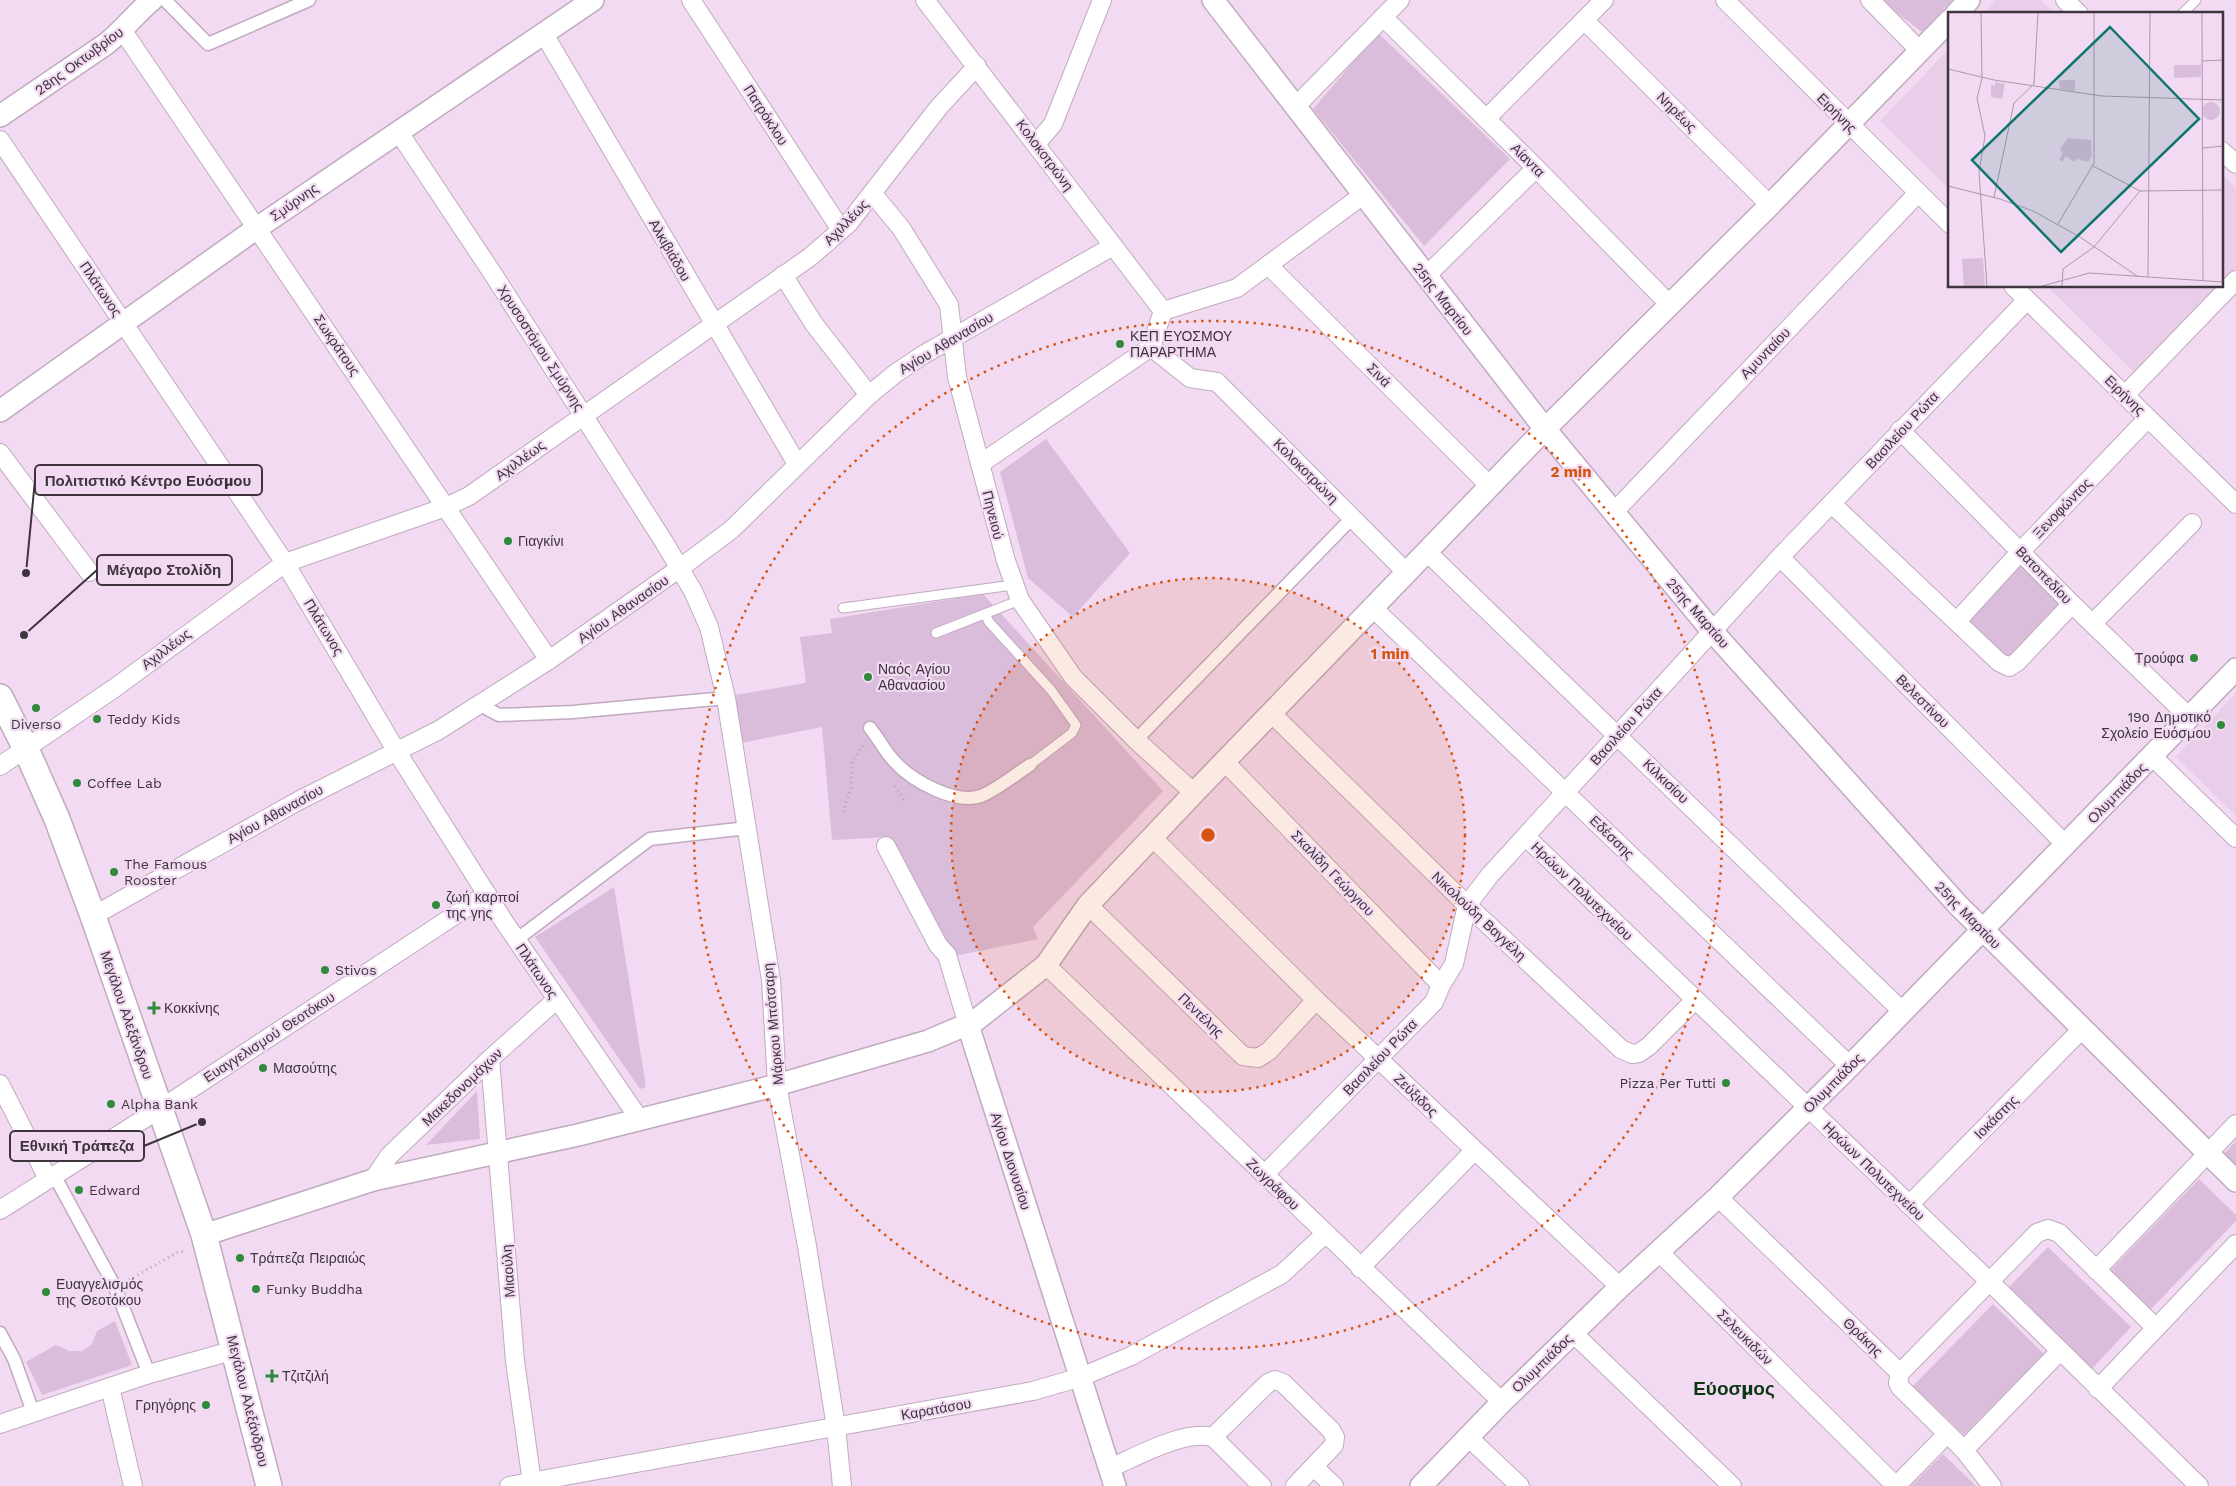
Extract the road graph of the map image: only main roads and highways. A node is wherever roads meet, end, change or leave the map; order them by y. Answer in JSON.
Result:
{"nodes":[{"id":1,"x":0,"y":697,"type":"edge"},
{"id":2,"x":269,"y":1486,"type":"edge"}],
"edges":[{"from":1,"to":2,"type":"main road","name":"Μεγάλου Αλεξάνδρου"}]}
